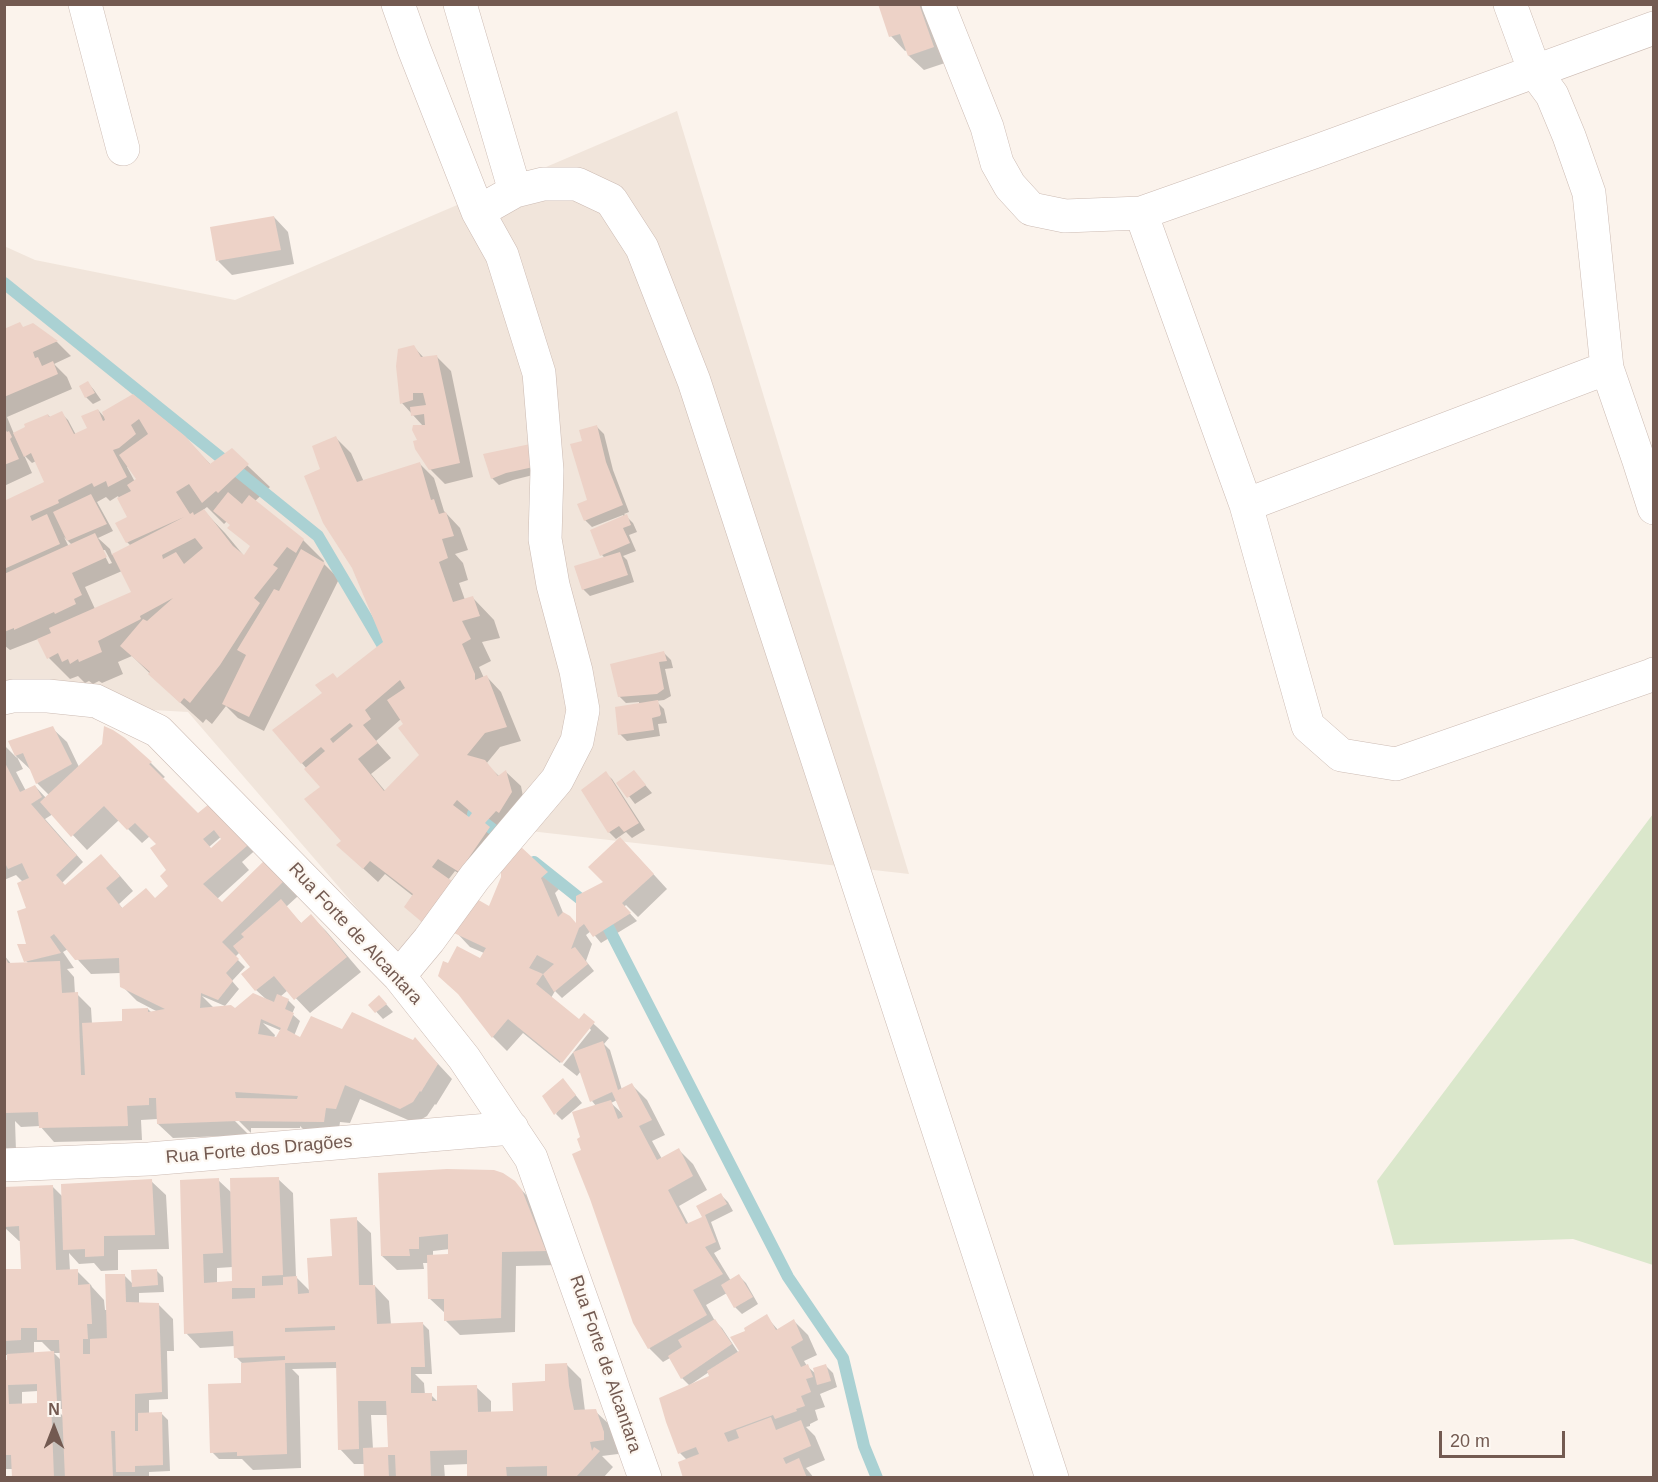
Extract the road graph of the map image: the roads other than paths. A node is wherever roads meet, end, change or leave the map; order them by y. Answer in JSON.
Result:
{"nodes":[{"id":1,"x":84,"y":4,"type":"edge"},
{"id":2,"x":398,"y":4,"type":"edge"},
{"id":3,"x":460,"y":4,"type":"edge"},
{"id":4,"x":938,"y":4,"type":"edge"},
{"id":5,"x":1510,"y":4,"type":"edge"},
{"id":6,"x":1653,"y":28,"type":"edge"},
{"id":7,"x":1535,"y":72,"type":"junction"},
{"id":8,"x":123,"y":149,"type":"dead end"},
{"id":9,"x":515,"y":191,"type":"junction"},
{"id":10,"x":478,"y":212,"type":"junction"},
{"id":11,"x":1141,"y":213,"type":"junction"},
{"id":12,"x":1607,"y":368,"type":"junction"},
{"id":13,"x":1245,"y":505,"type":"junction"},
{"id":14,"x":1653,"y":508,"type":"edge"},
{"id":15,"x":1653,"y":674,"type":"edge"},
{"id":16,"x":4,"y":698,"type":"edge"},
{"id":17,"x":399,"y":976,"type":"junction"},
{"id":18,"x":512,"y":1128,"type":"junction"},
{"id":19,"x":4,"y":1165,"type":"edge"},
{"id":20,"x":645,"y":1478,"type":"edge"},
{"id":21,"x":1052,"y":1478,"type":"edge"}],
"edges":[{"from":1,"to":8,"type":"street"},
{"from":2,"to":10,"type":"street"},
{"from":3,"to":9,"type":"street"},
{"from":4,"to":11,"type":"street"},
{"from":5,"to":7,"type":"street"},
{"from":6,"to":7,"type":"street"},
{"from":7,"to":11,"type":"street"},
{"from":7,"to":12,"type":"street"},
{"from":9,"to":10,"type":"street"},
{"from":9,"to":21,"type":"street"},
{"from":10,"to":17,"type":"street"},
{"from":11,"to":13,"type":"street"},
{"from":12,"to":13,"type":"street"},
{"from":12,"to":14,"type":"street"},
{"from":13,"to":15,"type":"street"},
{"from":16,"to":17,"type":"street","name":"Rua Forte de Alcantara"},
{"from":17,"to":18,"type":"street","name":"Rua Forte de Alcantara"},
{"from":18,"to":19,"type":"street","name":"Rua Forte dos Dragões"},
{"from":18,"to":20,"type":"street","name":"Rua Forte de Alcantara"}]}
